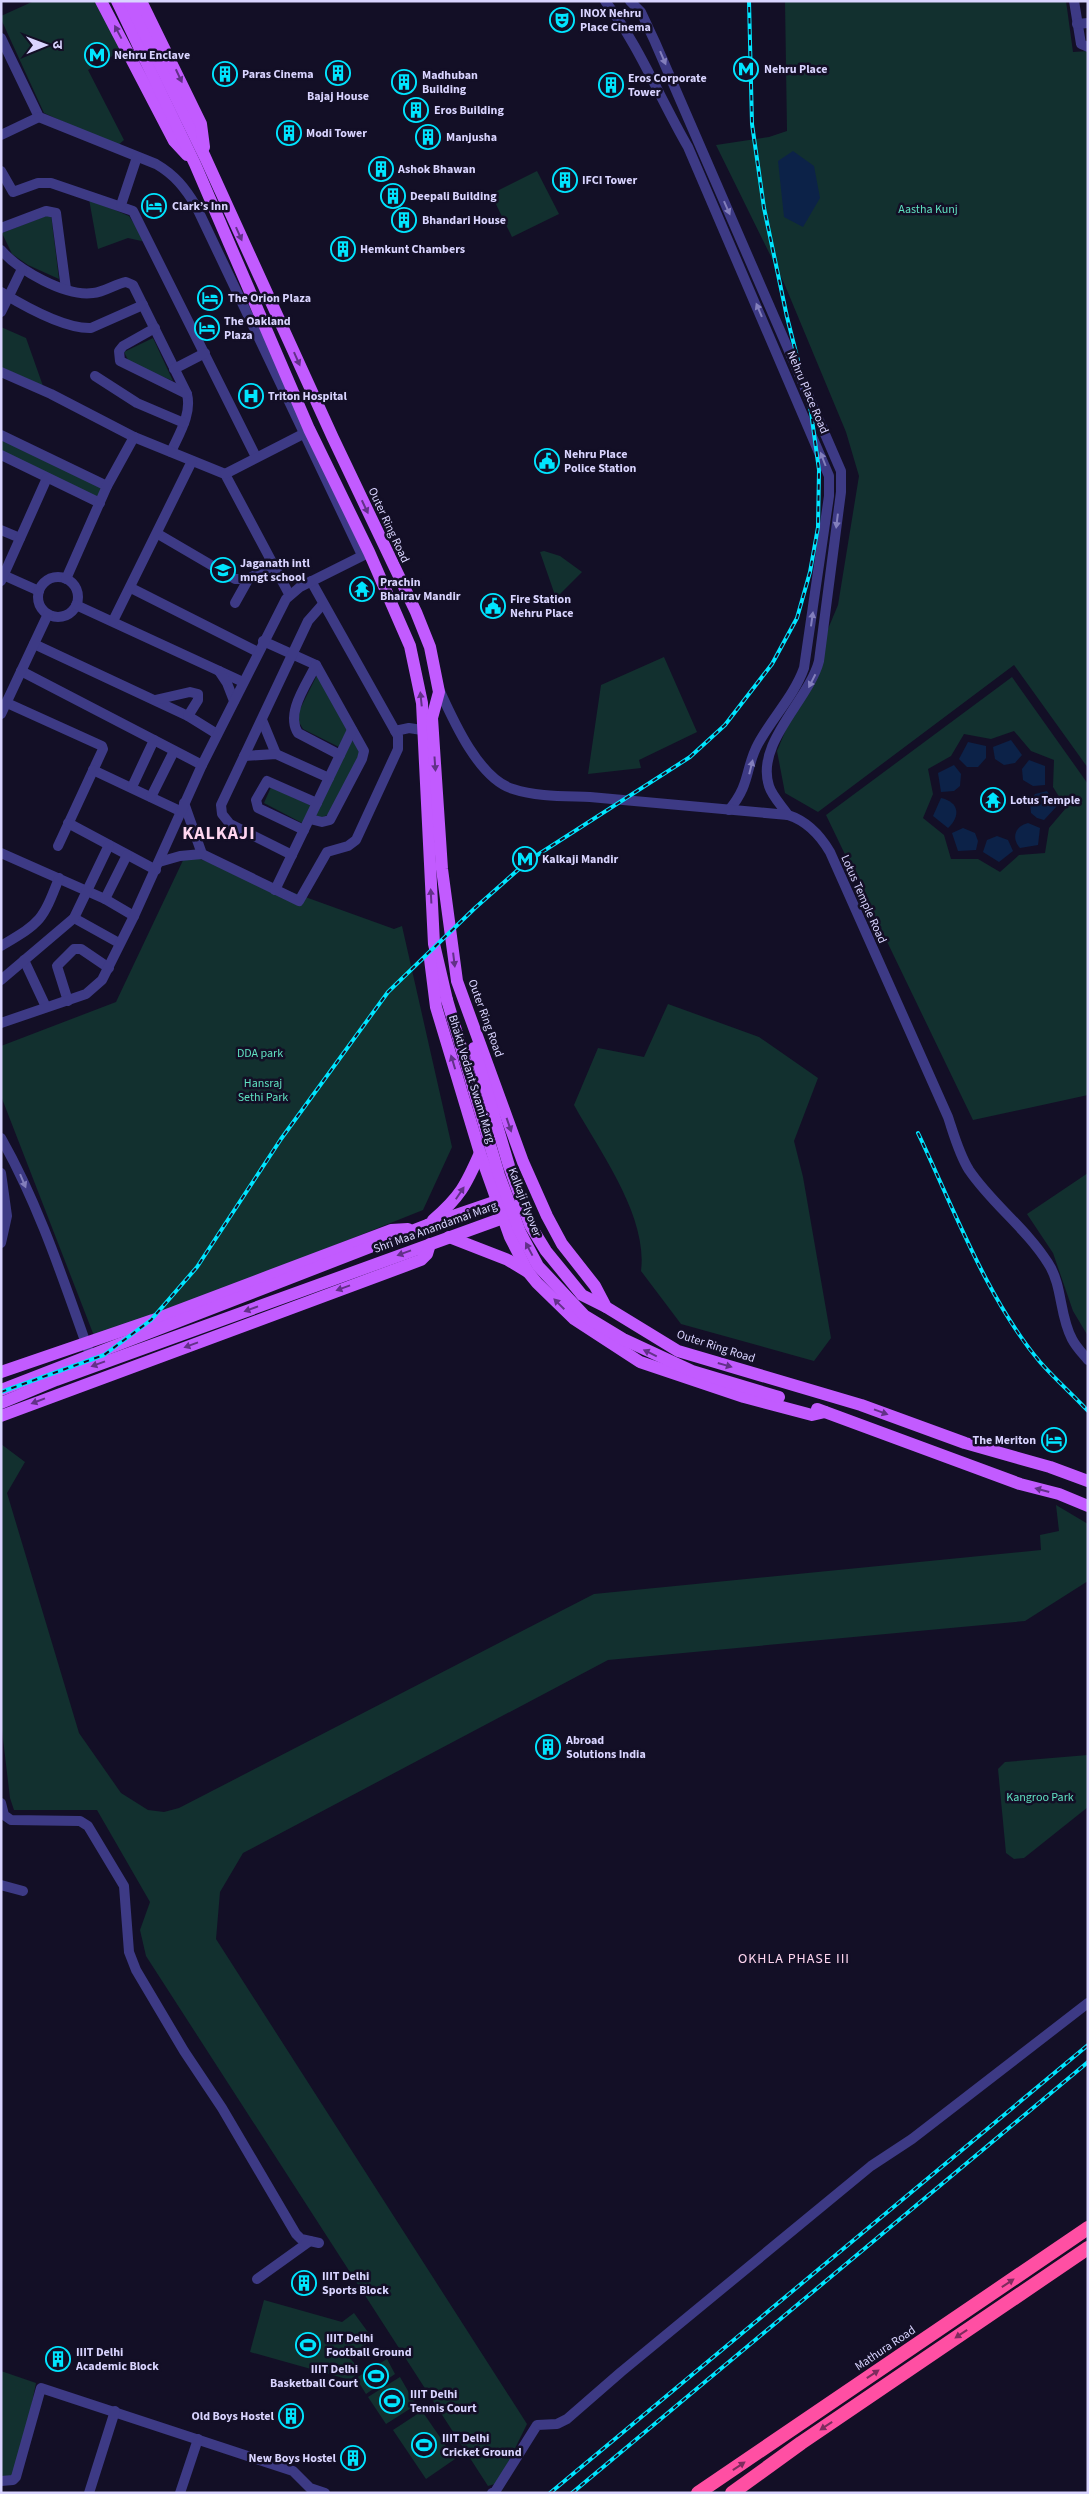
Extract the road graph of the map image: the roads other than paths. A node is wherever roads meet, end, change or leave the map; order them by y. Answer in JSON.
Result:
{"nodes":[{"id":1,"x":101,"y":1,"type":"edge"},
{"id":2,"x":117,"y":1,"type":"edge"},
{"id":3,"x":128,"y":1,"type":"edge"},
{"id":4,"x":141,"y":1,"type":"edge"},
{"id":5,"x":605,"y":1,"type":"edge"},
{"id":6,"x":630,"y":1,"type":"edge"},
{"id":7,"x":1074,"y":1,"type":"edge"},
{"id":8,"x":1082,"y":23,"type":"edge"},
{"id":9,"x":1,"y":38,"type":"edge"},
{"id":10,"x":1088,"y":47,"type":"edge"},
{"id":11,"x":39,"y":117,"type":"junction"},
{"id":12,"x":185,"y":128,"type":"junction"},
{"id":13,"x":1,"y":136,"type":"edge"},
{"id":14,"x":137,"y":158,"type":"junction"},
{"id":15,"x":200,"y":160,"type":"junction"},
{"id":16,"x":1,"y":171,"type":"edge"},
{"id":17,"x":122,"y":206,"type":"junction"},
{"id":18,"x":1,"y":228,"type":"edge"},
{"id":19,"x":1,"y":250,"type":"edge"},
{"id":20,"x":22,"y":269,"type":"junction"},
{"id":21,"x":66,"y":289,"type":"junction"},
{"id":22,"x":5,"y":294,"type":"edge"},
{"id":23,"x":143,"y":305,"type":"junction"},
{"id":24,"x":1,"y":312,"type":"edge"},
{"id":25,"x":155,"y":328,"type":"junction"},
{"id":26,"x":205,"y":353,"type":"junction"},
{"id":27,"x":174,"y":368,"type":"junction"},
{"id":28,"x":1,"y":372,"type":"edge"},
{"id":29,"x":94,"y":376,"type":"dead end"},
{"id":30,"x":187,"y":394,"type":"junction"},
{"id":31,"x":184,"y":423,"type":"junction"},
{"id":32,"x":307,"y":432,"type":"junction"},
{"id":33,"x":1,"y":436,"type":"edge"},
{"id":34,"x":134,"y":436,"type":"junction"},
{"id":35,"x":171,"y":452,"type":"junction"},
{"id":36,"x":1,"y":455,"type":"edge"},
{"id":37,"x":256,"y":457,"type":"junction"},
{"id":38,"x":192,"y":461,"type":"junction"},
{"id":39,"x":225,"y":474,"type":"junction"},
{"id":40,"x":47,"y":478,"type":"junction"},
{"id":41,"x":108,"y":486,"type":"junction"},
{"id":42,"x":100,"y":502,"type":"junction"},
{"id":43,"x":1,"y":530,"type":"edge"},
{"id":44,"x":158,"y":534,"type":"junction"},
{"id":45,"x":20,"y":538,"type":"junction"},
{"id":46,"x":366,"y":554,"type":"junction"},
{"id":47,"x":274,"y":565,"type":"junction"},
{"id":48,"x":2,"y":577,"type":"edge"},
{"id":49,"x":249,"y":578,"type":"junction"},
{"id":50,"x":66,"y":579,"type":"junction"},
{"id":51,"x":311,"y":581,"type":"junction"},
{"id":52,"x":132,"y":588,"type":"junction"},
{"id":53,"x":39,"y":591,"type":"junction"},
{"id":54,"x":289,"y":594,"type":"junction"},
{"id":55,"x":236,"y":603,"type":"dead end"},
{"id":56,"x":323,"y":604,"type":"junction"},
{"id":57,"x":76,"y":605,"type":"junction"},
{"id":58,"x":48,"y":614,"type":"junction"},
{"id":59,"x":113,"y":621,"type":"junction"},
{"id":60,"x":263,"y":641,"type":"junction"},
{"id":61,"x":34,"y":644,"type":"junction"},
{"id":62,"x":258,"y":652,"type":"junction"},
{"id":63,"x":293,"y":654,"type":"junction"},
{"id":64,"x":316,"y":665,"type":"junction"},
{"id":65,"x":218,"y":670,"type":"junction"},
{"id":66,"x":21,"y":672,"type":"junction"},
{"id":67,"x":243,"y":682,"type":"junction"},
{"id":68,"x":439,"y":689,"type":"junction"},
{"id":69,"x":155,"y":700,"type":"junction"},
{"id":70,"x":234,"y":701,"type":"junction"},
{"id":71,"x":6,"y":703,"type":"junction"},
{"id":72,"x":1,"y":714,"type":"edge"},
{"id":73,"x":188,"y":716,"type":"junction"},
{"id":74,"x":262,"y":720,"type":"junction"},
{"id":75,"x":352,"y":730,"type":"junction"},
{"id":76,"x":422,"y":730,"type":"junction"},
{"id":77,"x":395,"y":731,"type":"junction"},
{"id":78,"x":217,"y":734,"type":"junction"},
{"id":79,"x":154,"y":740,"type":"junction"},
{"id":80,"x":174,"y":751,"type":"junction"},
{"id":81,"x":276,"y":754,"type":"junction"},
{"id":82,"x":340,"y":755,"type":"junction"},
{"id":83,"x":244,"y":756,"type":"junction"},
{"id":84,"x":202,"y":765,"type":"junction"},
{"id":85,"x":93,"y":770,"type":"junction"},
{"id":86,"x":329,"y":778,"type":"junction"},
{"id":87,"x":132,"y":787,"type":"junction"},
{"id":88,"x":151,"y":797,"type":"junction"},
{"id":89,"x":317,"y":803,"type":"junction"},
{"id":90,"x":182,"y":807,"type":"junction"},
{"id":91,"x":729,"y":810,"type":"junction"},
{"id":92,"x":788,"y":815,"type":"junction"},
{"id":93,"x":310,"y":819,"type":"junction"},
{"id":94,"x":68,"y":823,"type":"junction"},
{"id":95,"x":304,"y":830,"type":"junction"},
{"id":96,"x":109,"y":845,"type":"junction"},
{"id":97,"x":58,"y":846,"type":"dead end"},
{"id":98,"x":1,"y":853,"type":"edge"},
{"id":99,"x":202,"y":854,"type":"junction"},
{"id":100,"x":127,"y":855,"type":"junction"},
{"id":101,"x":292,"y":855,"type":"junction"},
{"id":102,"x":157,"y":866,"type":"junction"},
{"id":103,"x":59,"y":878,"type":"junction"},
{"id":104,"x":87,"y":890,"type":"junction"},
{"id":105,"x":275,"y":890,"type":"junction"},
{"id":106,"x":106,"y":899,"type":"junction"},
{"id":107,"x":134,"y":916,"type":"junction"},
{"id":108,"x":74,"y":918,"type":"junction"},
{"id":109,"x":119,"y":943,"type":"junction"},
{"id":110,"x":434,"y":944,"type":"junction"},
{"id":111,"x":1,"y":946,"type":"edge"},
{"id":112,"x":24,"y":960,"type":"junction"},
{"id":113,"x":109,"y":968,"type":"junction"},
{"id":114,"x":1,"y":980,"type":"edge"},
{"id":115,"x":457,"y":981,"type":"junction"},
{"id":116,"x":68,"y":1001,"type":"junction"},
{"id":117,"x":46,"y":1007,"type":"junction"},
{"id":118,"x":1,"y":1022,"type":"edge"},
{"id":119,"x":467,"y":1108,"type":"junction"},
{"id":120,"x":492,"y":1108,"type":"junction"},
{"id":121,"x":1,"y":1138,"type":"edge"},
{"id":122,"x":480,"y":1153,"type":"junction"},
{"id":123,"x":1,"y":1173,"type":"edge"},
{"id":124,"x":497,"y":1201,"type":"junction"},
{"id":125,"x":522,"y":1203,"type":"junction"},
{"id":126,"x":503,"y":1218,"type":"junction"},
{"id":127,"x":421,"y":1228,"type":"junction"},
{"id":128,"x":450,"y":1237,"type":"junction"},
{"id":129,"x":1,"y":1243,"type":"edge"},
{"id":130,"x":430,"y":1244,"type":"junction"},
{"id":131,"x":557,"y":1266,"type":"junction"},
{"id":132,"x":528,"y":1272,"type":"junction"},
{"id":133,"x":537,"y":1283,"type":"junction"},
{"id":134,"x":606,"y":1307,"type":"junction"},
{"id":135,"x":85,"y":1342,"type":"junction"},
{"id":136,"x":90,"y":1356,"type":"junction"},
{"id":137,"x":1088,"y":1360,"type":"edge"},
{"id":138,"x":1,"y":1372,"type":"edge"},
{"id":139,"x":1,"y":1390,"type":"edge"},
{"id":140,"x":1,"y":1403,"type":"edge"},
{"id":141,"x":825,"y":1412,"type":"junction"},
{"id":142,"x":1,"y":1416,"type":"edge"},
{"id":143,"x":1088,"y":1481,"type":"edge"},
{"id":144,"x":1088,"y":1506,"type":"edge"},
{"id":145,"x":1,"y":1803,"type":"edge"},
{"id":146,"x":1,"y":1885,"type":"edge"},
{"id":147,"x":23,"y":1891,"type":"dead end"},
{"id":148,"x":1088,"y":2003,"type":"edge"},
{"id":149,"x":1088,"y":2228,"type":"edge"},
{"id":150,"x":1086,"y":2252,"type":"edge"},
{"id":151,"x":257,"y":2279,"type":"dead end"},
{"id":152,"x":115,"y":2411,"type":"junction"},
{"id":153,"x":198,"y":2439,"type":"junction"},
{"id":154,"x":1,"y":2481,"type":"edge"},
{"id":155,"x":89,"y":2493,"type":"edge"},
{"id":156,"x":180,"y":2493,"type":"edge"},
{"id":157,"x":325,"y":2493,"type":"edge"},
{"id":158,"x":492,"y":2493,"type":"edge"},
{"id":159,"x":698,"y":2493,"type":"edge"},
{"id":160,"x":732,"y":2493,"type":"edge"}],
"edges":[{"from":15,"to":1,"type":"main road","one_way":true},
{"from":2,"to":12,"type":"main road"},
{"from":3,"to":12,"type":"main road"},
{"from":4,"to":15,"type":"main road","one_way":true},
{"from":91,"to":5,"type":"street","name":"Nehru Place Road","one_way":true},
{"from":6,"to":92,"type":"street","name":"Nehru Place Road","one_way":true},
{"from":7,"to":8,"type":"street"},
{"from":8,"to":10,"type":"street"},
{"from":9,"to":11,"type":"street"},
{"from":11,"to":13,"type":"street"},
{"from":11,"to":14,"type":"street"},
{"from":12,"to":15,"type":"main road"},
{"from":14,"to":17,"type":"street"},
{"from":14,"to":32,"type":"street"},
{"from":15,"to":32,"type":"main road"},
{"from":15,"to":68,"type":"main road","name":"Outer Ring Road","one_way":true},
{"from":16,"to":17,"type":"street"},
{"from":17,"to":26,"type":"street"},
{"from":18,"to":21,"type":"street"},
{"from":19,"to":20,"type":"street"},
{"from":20,"to":21,"type":"street"},
{"from":20,"to":22,"type":"street"},
{"from":21,"to":23,"type":"street"},
{"from":22,"to":23,"type":"street"},
{"from":22,"to":24,"type":"street"},
{"from":23,"to":25,"type":"street"},
{"from":25,"to":27,"type":"street"},
{"from":25,"to":30,"type":"street"},
{"from":26,"to":27,"type":"street"},
{"from":26,"to":37,"type":"street"},
{"from":27,"to":30,"type":"street"},
{"from":28,"to":34,"type":"street"},
{"from":29,"to":31,"type":"street"},
{"from":30,"to":31,"type":"street"},
{"from":31,"to":35,"type":"street"},
{"from":32,"to":37,"type":"street"},
{"from":32,"to":46,"type":"main road"},
{"from":33,"to":41,"type":"street"},
{"from":34,"to":35,"type":"street"},
{"from":34,"to":41,"type":"street"},
{"from":35,"to":38,"type":"street"},
{"from":36,"to":40,"type":"street"},
{"from":37,"to":39,"type":"street"},
{"from":38,"to":39,"type":"street"},
{"from":38,"to":44,"type":"street"},
{"from":39,"to":47,"type":"street"},
{"from":40,"to":42,"type":"street"},
{"from":40,"to":45,"type":"street"},
{"from":41,"to":42,"type":"street"},
{"from":42,"to":50,"type":"street"},
{"from":43,"to":45,"type":"street"},
{"from":44,"to":49,"type":"street"},
{"from":44,"to":52,"type":"street"},
{"from":45,"to":48,"type":"street"},
{"from":46,"to":51,"type":"street"},
{"from":76,"to":46,"type":"main road","one_way":true},
{"from":47,"to":49,"type":"street"},
{"from":47,"to":54,"type":"street"},
{"from":48,"to":53,"type":"street"},
{"from":49,"to":55,"type":"street"},
{"from":50,"to":53,"type":"street"},
{"from":50,"to":57,"type":"street"},
{"from":51,"to":54,"type":"street"},
{"from":51,"to":56,"type":"street"},
{"from":52,"to":59,"type":"street"},
{"from":52,"to":62,"type":"street"},
{"from":53,"to":58,"type":"street"},
{"from":54,"to":60,"type":"street"},
{"from":56,"to":63,"type":"street"},
{"from":56,"to":77,"type":"street"},
{"from":57,"to":58,"type":"street"},
{"from":57,"to":59,"type":"street"},
{"from":58,"to":61,"type":"street"},
{"from":59,"to":65,"type":"street"},
{"from":60,"to":62,"type":"street"},
{"from":60,"to":63,"type":"street"},
{"from":61,"to":66,"type":"street"},
{"from":61,"to":69,"type":"street"},
{"from":62,"to":67,"type":"street"},
{"from":63,"to":64,"type":"street"},
{"from":63,"to":74,"type":"street"},
{"from":64,"to":75,"type":"street"},
{"from":64,"to":82,"type":"street"},
{"from":65,"to":67,"type":"street"},
{"from":65,"to":70,"type":"street"},
{"from":66,"to":71,"type":"street"},
{"from":66,"to":79,"type":"street"},
{"from":67,"to":70,"type":"street"},
{"from":68,"to":91,"type":"street","name":"Lotus Temple Road"},
{"from":68,"to":115,"type":"main road","name":"Outer Ring Road","one_way":true},
{"from":69,"to":73,"type":"street"},
{"from":69,"to":73,"type":"street"},
{"from":70,"to":78,"type":"street"},
{"from":71,"to":72,"type":"street"},
{"from":71,"to":85,"type":"street"},
{"from":73,"to":78,"type":"street"},
{"from":74,"to":81,"type":"street"},
{"from":74,"to":83,"type":"street"},
{"from":75,"to":82,"type":"street"},
{"from":75,"to":93,"type":"street"},
{"from":76,"to":77,"type":"street"},
{"from":110,"to":76,"type":"main road","one_way":true},
{"from":77,"to":105,"type":"street"},
{"from":78,"to":84,"type":"street"},
{"from":79,"to":80,"type":"street"},
{"from":79,"to":87,"type":"street"},
{"from":80,"to":84,"type":"street"},
{"from":80,"to":88,"type":"street"},
{"from":81,"to":83,"type":"street"},
{"from":81,"to":86,"type":"street"},
{"from":82,"to":86,"type":"street"},
{"from":83,"to":101,"type":"street"},
{"from":84,"to":90,"type":"street"},
{"from":85,"to":87,"type":"street"},
{"from":85,"to":94,"type":"street"},
{"from":86,"to":89,"type":"street"},
{"from":87,"to":88,"type":"street"},
{"from":88,"to":90,"type":"street"},
{"from":89,"to":93,"type":"street"},
{"from":89,"to":95,"type":"street"},
{"from":90,"to":99,"type":"street"},
{"from":90,"to":102,"type":"street"},
{"from":91,"to":92,"type":"street","name":"Lotus Temple Road"},
{"from":92,"to":137,"type":"street","name":"Lotus Temple Road"},
{"from":93,"to":95,"type":"street"},
{"from":94,"to":96,"type":"street"},
{"from":94,"to":97,"type":"street"},
{"from":95,"to":101,"type":"street"},
{"from":96,"to":100,"type":"street"},
{"from":96,"to":104,"type":"street"},
{"from":98,"to":103,"type":"street"},
{"from":99,"to":102,"type":"street"},
{"from":99,"to":105,"type":"street"},
{"from":100,"to":102,"type":"street"},
{"from":100,"to":106,"type":"street"},
{"from":101,"to":105,"type":"street"},
{"from":102,"to":107,"type":"street"},
{"from":103,"to":104,"type":"street"},
{"from":103,"to":111,"type":"street"},
{"from":104,"to":106,"type":"street"},
{"from":104,"to":108,"type":"street"},
{"from":106,"to":107,"type":"street"},
{"from":107,"to":109,"type":"street"},
{"from":108,"to":109,"type":"street"},
{"from":108,"to":112,"type":"street"},
{"from":109,"to":113,"type":"street"},
{"from":119,"to":110,"type":"main road","name":"Bhakti Vedant Swami Marg","one_way":true},
{"from":141,"to":110,"type":"main road","name":"Kalkaji Flyover","one_way":true,"bridge":true},
{"from":112,"to":114,"type":"street"},
{"from":112,"to":117,"type":"street"},
{"from":113,"to":116,"type":"street"},
{"from":113,"to":116,"type":"street"},
{"from":115,"to":120,"type":"main road"},
{"from":115,"to":134,"type":"main road","name":"Outer Ring Road","one_way":true},
{"from":116,"to":117,"type":"street"},
{"from":117,"to":118,"type":"street"},
{"from":119,"to":120,"type":"main road"},
{"from":119,"to":122,"type":"main road","name":"Bhakti Vedant Swami Marg"},
{"from":120,"to":125,"type":"main road"},
{"from":121,"to":135,"type":"street","one_way":true},
{"from":122,"to":124,"type":"main road","name":"Bhakti Vedant Swami Marg"},
{"from":127,"to":122,"type":"main road","one_way":true},
{"from":123,"to":129,"type":"street"},
{"from":124,"to":125,"type":"main road","name":"Shri Maa Anandamai Marg"},
{"from":124,"to":126,"type":"main road","name":"Bhakti Vedant Swami Marg"},
{"from":124,"to":127,"type":"main road","name":"Shri Maa Anandamai Marg"},
{"from":125,"to":126,"type":"main road","name":"Shri Maa Anandamai Marg"},
{"from":125,"to":131,"type":"main road"},
{"from":126,"to":128,"type":"main road","name":"Shri Maa Anandamai Marg"},
{"from":126,"to":132,"type":"main road","name":"Bhakti Vedant Swami Marg"},
{"from":127,"to":135,"type":"main road"},
{"from":127,"to":136,"type":"main road","name":"Shri Maa Anandamai Marg"},
{"from":128,"to":130,"type":"main road","name":"Shri Maa Anandamai Marg"},
{"from":128,"to":132,"type":"main road"},
{"from":130,"to":140,"type":"main road","name":"Shri Maa Anandamai Marg","one_way":true},
{"from":130,"to":142,"type":"main road","one_way":true},
{"from":131,"to":133,"type":"main road"},
{"from":131,"to":134,"type":"main road"},
{"from":132,"to":133,"type":"main road"},
{"from":141,"to":133,"type":"main road","one_way":true},
{"from":134,"to":143,"type":"main road","name":"Outer Ring Road","one_way":true},
{"from":135,"to":136,"type":"street"},
{"from":135,"to":138,"type":"main road"},
{"from":136,"to":139,"type":"main road","name":"Shri Maa Anandamai Marg"},
{"from":144,"to":141,"type":"main road","one_way":true},
{"from":145,"to":151,"type":"street"},
{"from":146,"to":147,"type":"street"},
{"from":148,"to":158,"type":"street"},
{"from":159,"to":149,"type":"highway","name":"Mathura Road","one_way":true},
{"from":150,"to":160,"type":"highway","one_way":true},
{"from":152,"to":153,"type":"street"},
{"from":152,"to":154,"type":"street"},
{"from":152,"to":155,"type":"street"},
{"from":153,"to":156,"type":"street"},
{"from":153,"to":157,"type":"street"}]}
